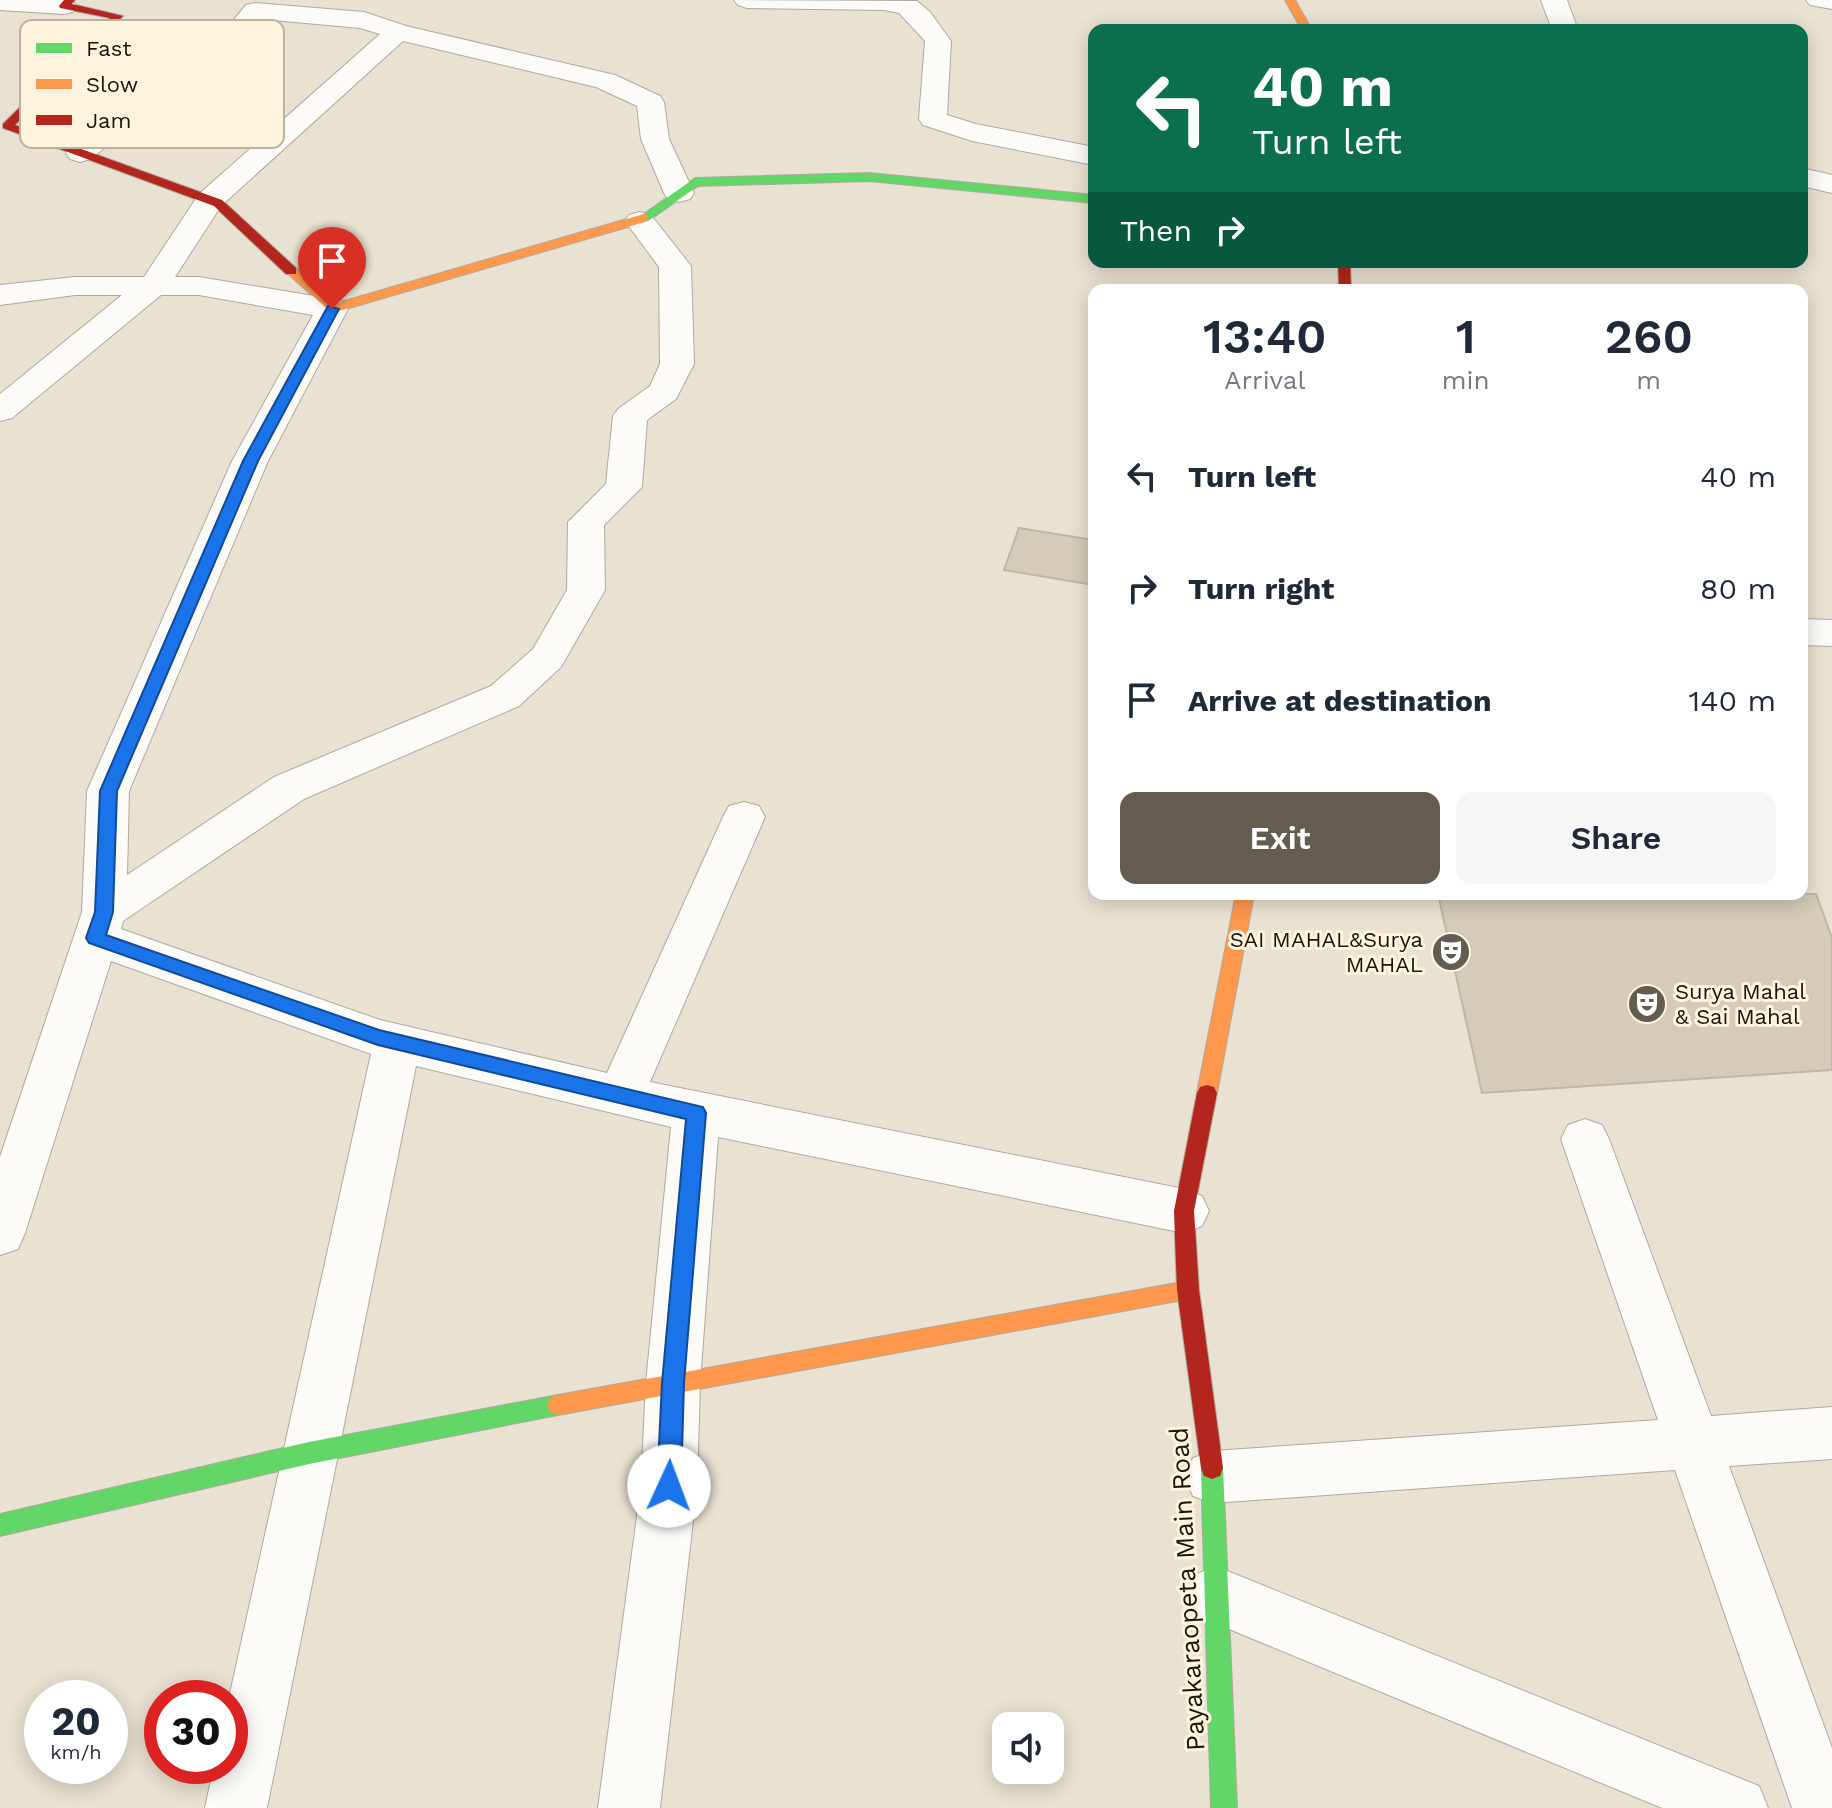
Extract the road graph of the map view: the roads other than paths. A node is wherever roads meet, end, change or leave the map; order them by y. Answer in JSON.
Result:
{"nodes":[{"id":1,"x":747,"y":0,"type":"edge"},
{"id":2,"x":1290,"y":0,"type":"edge"},
{"id":3,"x":1554,"y":0,"type":"edge"},
{"id":4,"x":1819,"y":0,"type":"edge"},
{"id":5,"x":1832,"y":1,"type":"edge"},
{"id":6,"x":0,"y":2,"type":"edge"},
{"id":7,"x":67,"y":3,"type":"edge"},
{"id":8,"x":114,"y":20,"type":"edge"},
{"id":9,"x":248,"y":20,"type":"edge"},
{"id":10,"x":1304,"y":24,"type":"edge"},
{"id":11,"x":1563,"y":24,"type":"edge"},
{"id":12,"x":398,"y":32,"type":"junction"},
{"id":13,"x":20,"y":113,"type":"edge"},
{"id":14,"x":20,"y":131,"type":"edge"},
{"id":15,"x":284,"y":134,"type":"edge"},
{"id":16,"x":66,"y":148,"type":"edge"},
{"id":17,"x":87,"y":148,"type":"edge"},
{"id":18,"x":268,"y":148,"type":"edge"},
{"id":19,"x":80,"y":153,"type":"junction"},
{"id":20,"x":1088,"y":154,"type":"edge"},
{"id":21,"x":1832,"y":174,"type":"edge"},
{"id":22,"x":1808,"y":175,"type":"edge"},
{"id":23,"x":1808,"y":177,"type":"edge"},
{"id":24,"x":1832,"y":184,"type":"edge"},
{"id":25,"x":679,"y":193,"type":"junction"},
{"id":26,"x":1088,"y":198,"type":"edge"},
{"id":27,"x":210,"y":200,"type":"junction"},
{"id":28,"x":640,"y":221,"type":"junction"},
{"id":29,"x":153,"y":286,"type":"junction"},
{"id":30,"x":0,"y":295,"type":"edge"},
{"id":31,"x":332,"y":309,"type":"junction"},
{"id":32,"x":0,"y":411,"type":"edge"},
{"id":33,"x":1808,"y":632,"type":"edge"},
{"id":34,"x":1832,"y":633,"type":"edge"},
{"id":35,"x":744,"y":817,"type":"dead end"},
{"id":36,"x":1244,"y":900,"type":"edge"},
{"id":37,"x":100,"y":925,"type":"junction"},
{"id":38,"x":397,"y":1042,"type":"junction"},
{"id":39,"x":621,"y":1095,"type":"junction"},
{"id":40,"x":696,"y":1113,"type":"junction"},
{"id":41,"x":1585,"y":1139,"type":"dead end"},
{"id":42,"x":1184,"y":1211,"type":"junction"},
{"id":43,"x":0,"y":1233,"type":"edge"},
{"id":44,"x":1188,"y":1290,"type":"junction"},
{"id":45,"x":673,"y":1383,"type":"junction"},
{"id":46,"x":1832,"y":1433,"type":"edge"},
{"id":47,"x":1694,"y":1441,"type":"junction"},
{"id":48,"x":309,"y":1453,"type":"junction"},
{"id":49,"x":1213,"y":1477,"type":"junction"},
{"id":50,"x":0,"y":1525,"type":"edge"},
{"id":51,"x":1215,"y":1595,"type":"junction"},
{"id":52,"x":1724,"y":1805,"type":"edge"},
{"id":53,"x":236,"y":1808,"type":"edge"},
{"id":54,"x":629,"y":1808,"type":"edge"},
{"id":55,"x":1224,"y":1808,"type":"edge"},
{"id":56,"x":1823,"y":1808,"type":"edge"}],
"edges":[{"from":1,"to":20,"type":"street"},
{"from":2,"to":10,"type":"street"},
{"from":3,"to":11,"type":"street"},
{"from":4,"to":5,"type":"street"},
{"from":6,"to":7,"type":"street"},
{"from":7,"to":8,"type":"street"},
{"from":9,"to":12,"type":"street"},
{"from":12,"to":15,"type":"street"},
{"from":12,"to":25,"type":"street"},
{"from":13,"to":14,"type":"street"},
{"from":16,"to":19,"type":"street"},
{"from":17,"to":19,"type":"street"},
{"from":18,"to":27,"type":"street"},
{"from":19,"to":27,"type":"street"},
{"from":21,"to":22,"type":"street"},
{"from":23,"to":24,"type":"street"},
{"from":25,"to":26,"type":"street"},
{"from":25,"to":28,"type":"street"},
{"from":27,"to":29,"type":"street"},
{"from":27,"to":31,"type":"street"},
{"from":28,"to":31,"type":"street"},
{"from":28,"to":37,"type":"street"},
{"from":29,"to":30,"type":"street"},
{"from":29,"to":31,"type":"street"},
{"from":29,"to":32,"type":"street"},
{"from":31,"to":37,"type":"street"},
{"from":33,"to":34,"type":"street"},
{"from":35,"to":39,"type":"street"},
{"from":36,"to":42,"type":"street","name":"Payakaraopeta Main Road"},
{"from":37,"to":38,"type":"street"},
{"from":37,"to":43,"type":"street"},
{"from":38,"to":39,"type":"street"},
{"from":38,"to":48,"type":"street"},
{"from":39,"to":40,"type":"street"},
{"from":40,"to":42,"type":"street"},
{"from":40,"to":45,"type":"street"},
{"from":41,"to":47,"type":"street"},
{"from":42,"to":44,"type":"street","name":"Payakaraopeta Main Road"},
{"from":44,"to":45,"type":"street"},
{"from":44,"to":49,"type":"street","name":"Payakaraopeta Main Road"},
{"from":45,"to":48,"type":"street"},
{"from":45,"to":54,"type":"street"},
{"from":46,"to":47,"type":"street"},
{"from":47,"to":49,"type":"street"},
{"from":47,"to":56,"type":"street"},
{"from":48,"to":50,"type":"street"},
{"from":48,"to":53,"type":"street"},
{"from":49,"to":51,"type":"street","name":"Payakaraopeta Main Road"},
{"from":51,"to":52,"type":"street"},
{"from":51,"to":55,"type":"street","name":"Payakaraopeta Main Road"}]}
